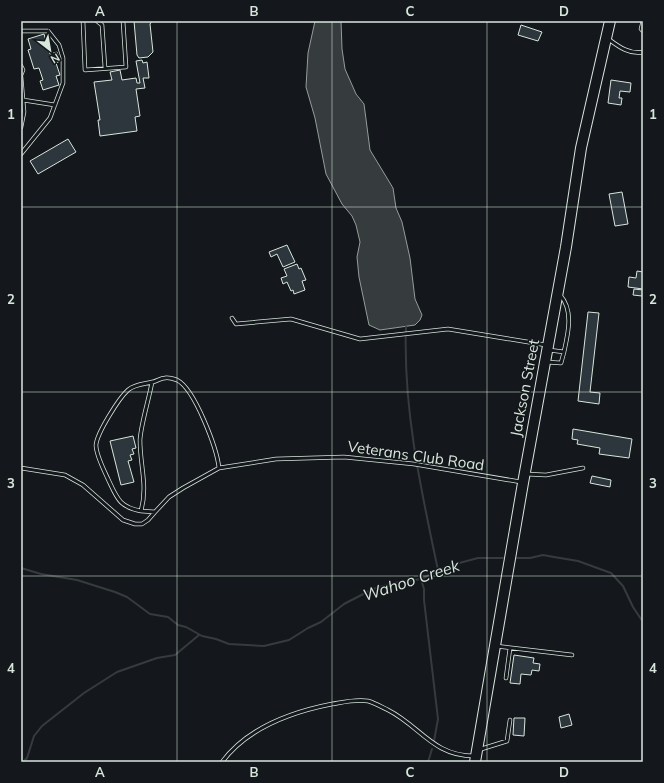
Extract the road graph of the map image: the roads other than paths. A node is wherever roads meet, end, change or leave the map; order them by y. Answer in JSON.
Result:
{"nodes":[{"id":1,"x":83,"y":21,"type":"edge"},
{"id":2,"x":97,"y":21,"type":"edge"},
{"id":3,"x":123,"y":21,"type":"edge"},
{"id":4,"x":610,"y":21,"type":"edge"},
{"id":5,"x":643,"y":21,"type":"edge"},
{"id":6,"x":643,"y":31,"type":"edge"},
{"id":7,"x":21,"y":32,"type":"edge"},
{"id":8,"x":606,"y":37,"type":"junction"},
{"id":9,"x":643,"y":52,"type":"edge"},
{"id":10,"x":21,"y":66,"type":"edge"},
{"id":11,"x":105,"y":68,"type":"junction"},
{"id":12,"x":21,"y":76,"type":"edge"},
{"id":13,"x":23,"y":100,"type":"junction"},
{"id":14,"x":55,"y":105,"type":"junction"},
{"id":15,"x":21,"y":127,"type":"edge"},
{"id":16,"x":21,"y":154,"type":"edge"},
{"id":17,"x":558,"y":292,"type":"junction"},
{"id":18,"x":232,"y":318,"type":"dead end"},
{"id":19,"x":548,"y":347,"type":"junction"},
{"id":20,"x":564,"y":352,"type":"junction"},
{"id":21,"x":545,"y":362,"type":"junction"},
{"id":22,"x":152,"y":382,"type":"junction"},
{"id":23,"x":21,"y":468,"type":"edge"},
{"id":24,"x":219,"y":468,"type":"junction"},
{"id":25,"x":583,"y":468,"type":"dead end"},
{"id":26,"x":524,"y":479,"type":"junction"},
{"id":27,"x":141,"y":511,"type":"junction"},
{"id":28,"x":155,"y":512,"type":"junction"},
{"id":29,"x":495,"y":646,"type":"junction"},
{"id":30,"x":510,"y":648,"type":"junction"},
{"id":31,"x":572,"y":655,"type":"dead end"},
{"id":32,"x":506,"y":678,"type":"dead end"},
{"id":33,"x":510,"y":720,"type":"dead end"},
{"id":34,"x":476,"y":756,"type":"edge"},
{"id":35,"x":222,"y":762,"type":"edge"}],
"edges":[{"from":1,"to":11,"type":"lane"},
{"from":2,"to":11,"type":"lane"},
{"from":3,"to":11,"type":"lane"},
{"from":4,"to":8,"type":"main road","name":"Jackson Street"},
{"from":5,"to":6,"type":"lane"},
{"from":7,"to":14,"type":"lane"},
{"from":8,"to":9,"type":"lane"},
{"from":8,"to":17,"type":"main road","name":"Jackson Street"},
{"from":10,"to":12,"type":"lane"},
{"from":12,"to":13,"type":"lane"},
{"from":13,"to":14,"type":"lane"},
{"from":13,"to":15,"type":"lane"},
{"from":14,"to":16,"type":"lane"},
{"from":17,"to":19,"type":"main road","name":"Jackson Street"},
{"from":17,"to":20,"type":"lane"},
{"from":18,"to":19,"type":"lane"},
{"from":19,"to":20,"type":"lane"},
{"from":19,"to":21,"type":"main road","name":"Jackson Street"},
{"from":20,"to":21,"type":"lane"},
{"from":21,"to":26,"type":"main road","name":"Jackson Street"},
{"from":22,"to":24,"type":"lane"},
{"from":22,"to":27,"type":"lane"},
{"from":22,"to":27,"type":"lane"},
{"from":23,"to":28,"type":"lane","name":"Veterans Club Road"},
{"from":24,"to":26,"type":"lane","name":"Veterans Club Road"},
{"from":24,"to":28,"type":"lane","name":"Veterans Club Road"},
{"from":25,"to":26,"type":"lane","name":"Veterans Club Road"},
{"from":26,"to":29,"type":"main road","name":"Jackson Street"},
{"from":27,"to":28,"type":"lane"},
{"from":29,"to":30,"type":"lane"},
{"from":29,"to":34,"type":"main road","name":"Jackson Street"},
{"from":30,"to":31,"type":"lane"},
{"from":30,"to":32,"type":"lane"},
{"from":33,"to":34,"type":"lane"},
{"from":34,"to":35,"type":"lane"}]}
